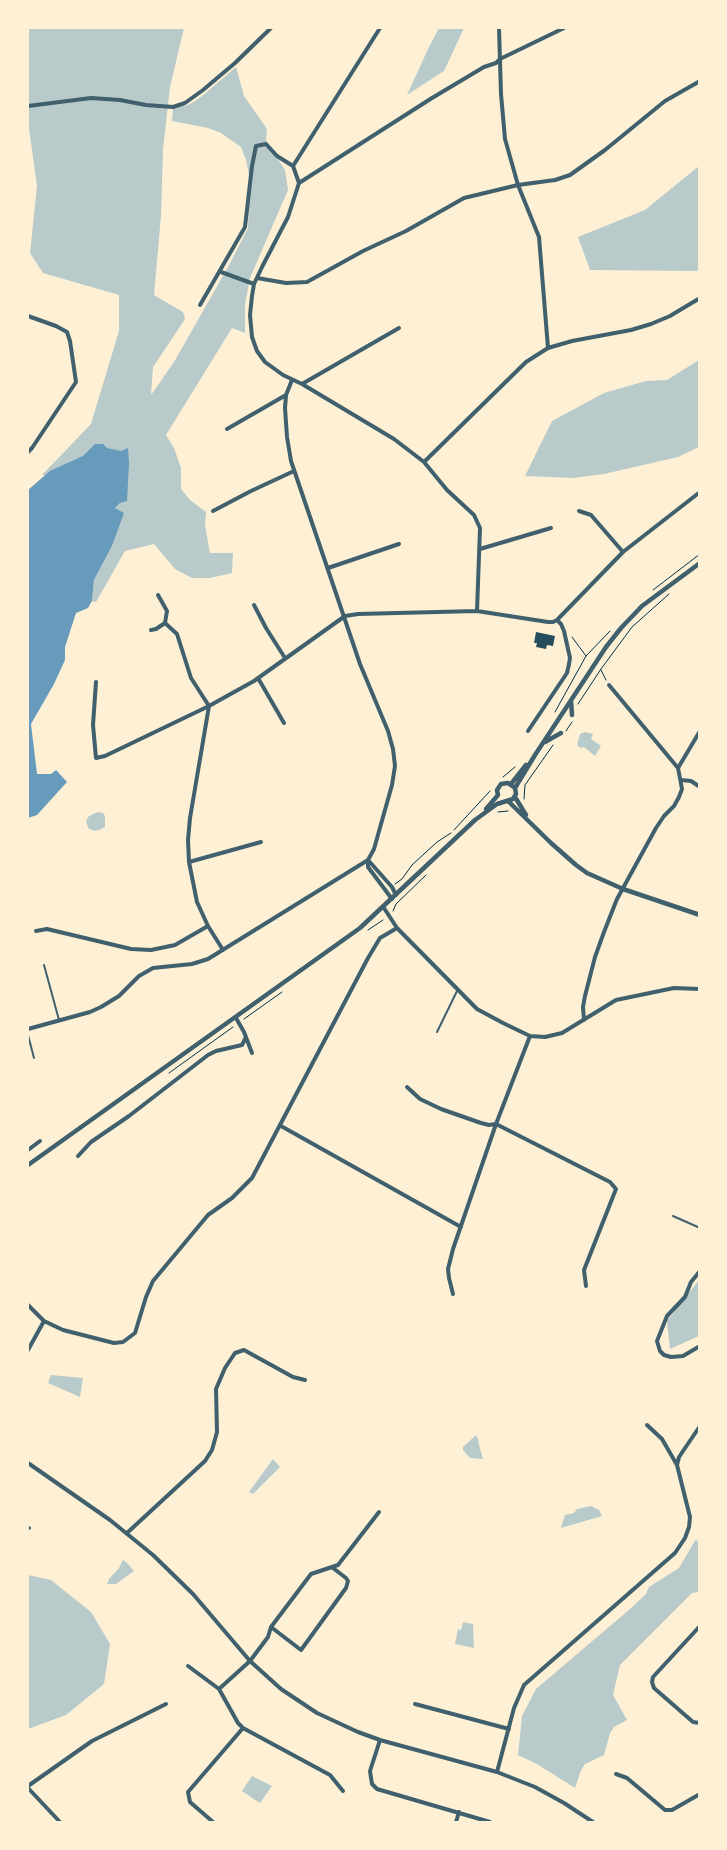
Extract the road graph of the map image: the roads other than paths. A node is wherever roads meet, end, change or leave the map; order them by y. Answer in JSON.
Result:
{"nodes":[{"id":1,"x":270,"y":28,"type":"edge"},
{"id":2,"x":380,"y":28,"type":"edge"},
{"id":3,"x":499,"y":28,"type":"edge"},
{"id":4,"x":564,"y":28,"type":"edge"},
{"id":5,"x":500,"y":59,"type":"junction"},
{"id":6,"x":700,"y":81,"type":"edge"},
{"id":7,"x":28,"y":106,"type":"edge"},
{"id":8,"x":292,"y":166,"type":"junction"},
{"id":9,"x":299,"y":183,"type":"junction"},
{"id":10,"x":518,"y":184,"type":"junction"},
{"id":11,"x":221,"y":272,"type":"junction"},
{"id":12,"x":257,"y":278,"type":"junction"},
{"id":13,"x":254,"y":284,"type":"junction"},
{"id":14,"x":700,"y":298,"type":"edge"},
{"id":15,"x":200,"y":305,"type":"dead end"},
{"id":16,"x":28,"y":316,"type":"edge"},
{"id":17,"x":399,"y":328,"type":"dead end"},
{"id":18,"x":548,"y":348,"type":"junction"},
{"id":19,"x":292,"y":380,"type":"junction"},
{"id":20,"x":302,"y":384,"type":"junction"},
{"id":21,"x":286,"y":394,"type":"junction"},
{"id":22,"x":227,"y":429,"type":"dead end"},
{"id":23,"x":28,"y":452,"type":"edge"},
{"id":24,"x":424,"y":462,"type":"junction"},
{"id":25,"x":294,"y":471,"type":"junction"},
{"id":26,"x":700,"y":492,"type":"edge"},
{"id":27,"x":213,"y":511,"type":"dead end"},
{"id":28,"x":579,"y":512,"type":"dead end"},
{"id":29,"x":551,"y":528,"type":"dead end"},
{"id":30,"x":399,"y":544,"type":"dead end"},
{"id":31,"x":480,"y":549,"type":"junction"},
{"id":32,"x":623,"y":552,"type":"junction"},
{"id":33,"x":700,"y":563,"type":"edge"},
{"id":34,"x":328,"y":568,"type":"junction"},
{"id":35,"x":158,"y":595,"type":"dead end"},
{"id":36,"x":254,"y":605,"type":"dead end"},
{"id":37,"x":477,"y":611,"type":"junction"},
{"id":38,"x":345,"y":616,"type":"junction"},
{"id":39,"x":557,"y":620,"type":"junction"},
{"id":40,"x":165,"y":624,"type":"junction"},
{"id":41,"x":151,"y":630,"type":"dead end"},
{"id":42,"x":285,"y":658,"type":"junction"},
{"id":43,"x":258,"y":678,"type":"junction"},
{"id":44,"x":96,"y":682,"type":"dead end"},
{"id":45,"x":609,"y":685,"type":"road end"},
{"id":46,"x":571,"y":700,"type":"junction"},
{"id":47,"x":209,"y":706,"type":"junction"},
{"id":48,"x":573,"y":717,"type":"road end"},
{"id":49,"x":284,"y":723,"type":"dead end"},
{"id":50,"x":528,"y":731,"type":"dead end"},
{"id":51,"x":700,"y":731,"type":"edge"},
{"id":52,"x":564,"y":732,"type":"road end"},
{"id":53,"x":543,"y":742,"type":"junction"},
{"id":54,"x":535,"y":755,"type":"junction"},
{"id":55,"x":678,"y":768,"type":"junction"},
{"id":56,"x":681,"y":780,"type":"junction"},
{"id":57,"x":510,"y":784,"type":"junction"},
{"id":58,"x":700,"y":787,"type":"edge"},
{"id":59,"x":515,"y":788,"type":"junction"},
{"id":60,"x":498,"y":795,"type":"junction"},
{"id":61,"x":515,"y":797,"type":"junction"},
{"id":62,"x":505,"y":801,"type":"junction"},
{"id":63,"x":475,"y":820,"type":"junction"},
{"id":64,"x":529,"y":821,"type":"junction"},
{"id":65,"x":261,"y":842,"type":"dead end"},
{"id":66,"x":368,"y":860,"type":"junction"},
{"id":67,"x":189,"y":862,"type":"junction"},
{"id":68,"x":623,"y":889,"type":"junction"},
{"id":69,"x":396,"y":895,"type":"junction"},
{"id":70,"x":392,"y":899,"type":"junction"},
{"id":71,"x":384,"y":908,"type":"junction"},
{"id":72,"x":700,"y":915,"type":"edge"},
{"id":73,"x":208,"y":926,"type":"junction"},
{"id":74,"x":397,"y":928,"type":"junction"},
{"id":75,"x":36,"y":931,"type":"dead end"},
{"id":76,"x":223,"y":950,"type":"junction"},
{"id":77,"x":44,"y":965,"type":"dead end"},
{"id":78,"x":700,"y":988,"type":"edge"},
{"id":79,"x":458,"y":989,"type":"junction"},
{"id":80,"x":236,"y":1018,"type":"junction"},
{"id":81,"x":584,"y":1020,"type":"junction"},
{"id":82,"x":59,"y":1021,"type":"junction"},
{"id":83,"x":28,"y":1029,"type":"edge"},
{"id":84,"x":437,"y":1032,"type":"dead end"},
{"id":85,"x":28,"y":1034,"type":"edge"},
{"id":86,"x":530,"y":1036,"type":"junction"},
{"id":87,"x":246,"y":1037,"type":"junction"},
{"id":88,"x":252,"y":1054,"type":"dead end"},
{"id":89,"x":34,"y":1058,"type":"dead end"},
{"id":90,"x":407,"y":1087,"type":"dead end"},
{"id":91,"x":496,"y":1124,"type":"junction"},
{"id":92,"x":281,"y":1126,"type":"junction"},
{"id":93,"x":40,"y":1141,"type":"dead end"},
{"id":94,"x":28,"y":1150,"type":"edge"},
{"id":95,"x":78,"y":1156,"type":"dead end"},
{"id":96,"x":28,"y":1165,"type":"edge"},
{"id":97,"x":673,"y":1216,"type":"dead end"},
{"id":98,"x":461,"y":1227,"type":"junction"},
{"id":99,"x":700,"y":1228,"type":"edge"},
{"id":100,"x":700,"y":1271,"type":"edge"},
{"id":101,"x":586,"y":1286,"type":"dead end"},
{"id":102,"x":453,"y":1294,"type":"dead end"},
{"id":103,"x":28,"y":1305,"type":"edge"},
{"id":104,"x":44,"y":1322,"type":"junction"},
{"id":105,"x":700,"y":1346,"type":"edge"},
{"id":106,"x":28,"y":1350,"type":"edge"},
{"id":107,"x":306,"y":1380,"type":"dead end"},
{"id":108,"x":647,"y":1425,"type":"dead end"},
{"id":109,"x":700,"y":1426,"type":"edge"},
{"id":110,"x":28,"y":1463,"type":"edge"},
{"id":111,"x":676,"y":1465,"type":"junction"},
{"id":112,"x":379,"y":1512,"type":"dead end"},
{"id":113,"x":127,"y":1533,"type":"junction"},
{"id":114,"x":333,"y":1568,"type":"junction"},
{"id":115,"x":700,"y":1626,"type":"edge"},
{"id":116,"x":271,"y":1627,"type":"junction"},
{"id":117,"x":250,"y":1661,"type":"junction"},
{"id":118,"x":188,"y":1666,"type":"dead end"},
{"id":119,"x":219,"y":1689,"type":"junction"},
{"id":120,"x":166,"y":1704,"type":"dead end"},
{"id":121,"x":415,"y":1704,"type":"dead end"},
{"id":122,"x":700,"y":1723,"type":"edge"},
{"id":123,"x":243,"y":1728,"type":"junction"},
{"id":124,"x":509,"y":1729,"type":"junction"},
{"id":125,"x":380,"y":1740,"type":"junction"},
{"id":126,"x":497,"y":1772,"type":"junction"},
{"id":127,"x":616,"y":1774,"type":"dead end"},
{"id":128,"x":28,"y":1787,"type":"edge"},
{"id":129,"x":343,"y":1791,"type":"dead end"},
{"id":130,"x":700,"y":1794,"type":"edge"},
{"id":131,"x":459,"y":1812,"type":"junction"},
{"id":132,"x":60,"y":1822,"type":"edge"},
{"id":133,"x":213,"y":1822,"type":"edge"},
{"id":134,"x":456,"y":1822,"type":"edge"},
{"id":135,"x":490,"y":1822,"type":"edge"},
{"id":136,"x":593,"y":1822,"type":"edge"}],
"edges":[{"from":1,"to":7,"type":"street"},
{"from":2,"to":8,"type":"street"},
{"from":3,"to":5,"type":"street"},
{"from":4,"to":5,"type":"street"},
{"from":5,"to":9,"type":"street"},
{"from":5,"to":10,"type":"street"},
{"from":6,"to":10,"type":"street"},
{"from":8,"to":9,"type":"street"},
{"from":8,"to":11,"type":"street"},
{"from":9,"to":12,"type":"street"},
{"from":10,"to":12,"type":"street"},
{"from":10,"to":18,"type":"street"},
{"from":11,"to":13,"type":"street"},
{"from":11,"to":15,"type":"street"},
{"from":12,"to":13,"type":"street"},
{"from":13,"to":19,"type":"street"},
{"from":14,"to":18,"type":"street"},
{"from":16,"to":23,"type":"street"},
{"from":17,"to":20,"type":"street"},
{"from":18,"to":24,"type":"street"},
{"from":19,"to":20,"type":"street"},
{"from":19,"to":21,"type":"street"},
{"from":20,"to":24,"type":"street"},
{"from":21,"to":22,"type":"street"},
{"from":21,"to":25,"type":"street"},
{"from":24,"to":31,"type":"street"},
{"from":25,"to":27,"type":"street"},
{"from":25,"to":34,"type":"street"},
{"from":26,"to":32,"type":"street"},
{"from":28,"to":32,"type":"street"},
{"from":29,"to":31,"type":"street"},
{"from":30,"to":34,"type":"street"},
{"from":31,"to":37,"type":"street"},
{"from":32,"to":39,"type":"street"},
{"from":33,"to":46,"type":"street"},
{"from":34,"to":38,"type":"street"},
{"from":35,"to":40,"type":"street"},
{"from":36,"to":42,"type":"street"},
{"from":37,"to":38,"type":"street"},
{"from":37,"to":39,"type":"street"},
{"from":38,"to":42,"type":"street"},
{"from":38,"to":66,"type":"street"},
{"from":39,"to":50,"type":"street"},
{"from":40,"to":41,"type":"street"},
{"from":40,"to":47,"type":"street"},
{"from":42,"to":43,"type":"street"},
{"from":43,"to":47,"type":"street"},
{"from":43,"to":49,"type":"street"},
{"from":44,"to":47,"type":"street"},
{"from":45,"to":55,"type":"street"},
{"from":46,"to":48,"type":"street"},
{"from":46,"to":53,"type":"street"},
{"from":47,"to":67,"type":"street"},
{"from":51,"to":55,"type":"street"},
{"from":52,"to":53,"type":"street"},
{"from":53,"to":54,"type":"street"},
{"from":54,"to":57,"type":"street"},
{"from":54,"to":59,"type":"street"},
{"from":55,"to":56,"type":"street"},
{"from":56,"to":58,"type":"street"},
{"from":56,"to":68,"type":"street"},
{"from":57,"to":59,"type":"street"},
{"from":57,"to":60,"type":"street"},
{"from":59,"to":61,"type":"street"},
{"from":60,"to":62,"type":"street"},
{"from":60,"to":63,"type":"street"},
{"from":61,"to":62,"type":"street"},
{"from":61,"to":64,"type":"street"},
{"from":62,"to":63,"type":"street"},
{"from":62,"to":64,"type":"street"},
{"from":63,"to":69,"type":"street"},
{"from":64,"to":68,"type":"street"},
{"from":65,"to":67,"type":"street"},
{"from":66,"to":69,"type":"street"},
{"from":66,"to":70,"type":"street"},
{"from":66,"to":76,"type":"street"},
{"from":67,"to":73,"type":"street"},
{"from":68,"to":72,"type":"street"},
{"from":68,"to":81,"type":"street"},
{"from":69,"to":70,"type":"street"},
{"from":70,"to":71,"type":"street"},
{"from":71,"to":74,"type":"street"},
{"from":71,"to":80,"type":"street"},
{"from":73,"to":75,"type":"street"},
{"from":73,"to":76,"type":"street"},
{"from":74,"to":79,"type":"street"},
{"from":74,"to":92,"type":"street"},
{"from":76,"to":82,"type":"street"},
{"from":77,"to":82,"type":"lane"},
{"from":78,"to":81,"type":"street"},
{"from":79,"to":84,"type":"lane"},
{"from":79,"to":86,"type":"street"},
{"from":80,"to":87,"type":"street"},
{"from":80,"to":96,"type":"street"},
{"from":81,"to":86,"type":"street"},
{"from":82,"to":83,"type":"street"},
{"from":85,"to":89,"type":"lane"},
{"from":86,"to":91,"type":"street"},
{"from":87,"to":88,"type":"street"},
{"from":87,"to":95,"type":"street"},
{"from":90,"to":91,"type":"street"},
{"from":91,"to":98,"type":"street"},
{"from":91,"to":101,"type":"street"},
{"from":92,"to":98,"type":"street"},
{"from":92,"to":104,"type":"street"},
{"from":93,"to":94,"type":"street"},
{"from":97,"to":99,"type":"lane"},
{"from":98,"to":102,"type":"street"},
{"from":100,"to":105,"type":"street"},
{"from":103,"to":104,"type":"street"},
{"from":104,"to":106,"type":"street"},
{"from":107,"to":113,"type":"street"},
{"from":108,"to":111,"type":"street"},
{"from":109,"to":111,"type":"street"},
{"from":110,"to":113,"type":"street"},
{"from":111,"to":124,"type":"street"},
{"from":112,"to":114,"type":"street"},
{"from":113,"to":117,"type":"street"},
{"from":114,"to":116,"type":"street"},
{"from":114,"to":116,"type":"street"},
{"from":115,"to":122,"type":"street"},
{"from":116,"to":117,"type":"street"},
{"from":117,"to":119,"type":"street"},
{"from":117,"to":125,"type":"street"},
{"from":118,"to":119,"type":"street"},
{"from":119,"to":123,"type":"street"},
{"from":120,"to":128,"type":"street"},
{"from":121,"to":124,"type":"street"},
{"from":123,"to":129,"type":"street"},
{"from":123,"to":133,"type":"street"},
{"from":124,"to":126,"type":"street"},
{"from":125,"to":126,"type":"street"},
{"from":125,"to":131,"type":"street"},
{"from":126,"to":136,"type":"street"},
{"from":127,"to":130,"type":"street"},
{"from":128,"to":132,"type":"street"},
{"from":131,"to":134,"type":"street"},
{"from":131,"to":135,"type":"street"}]}
